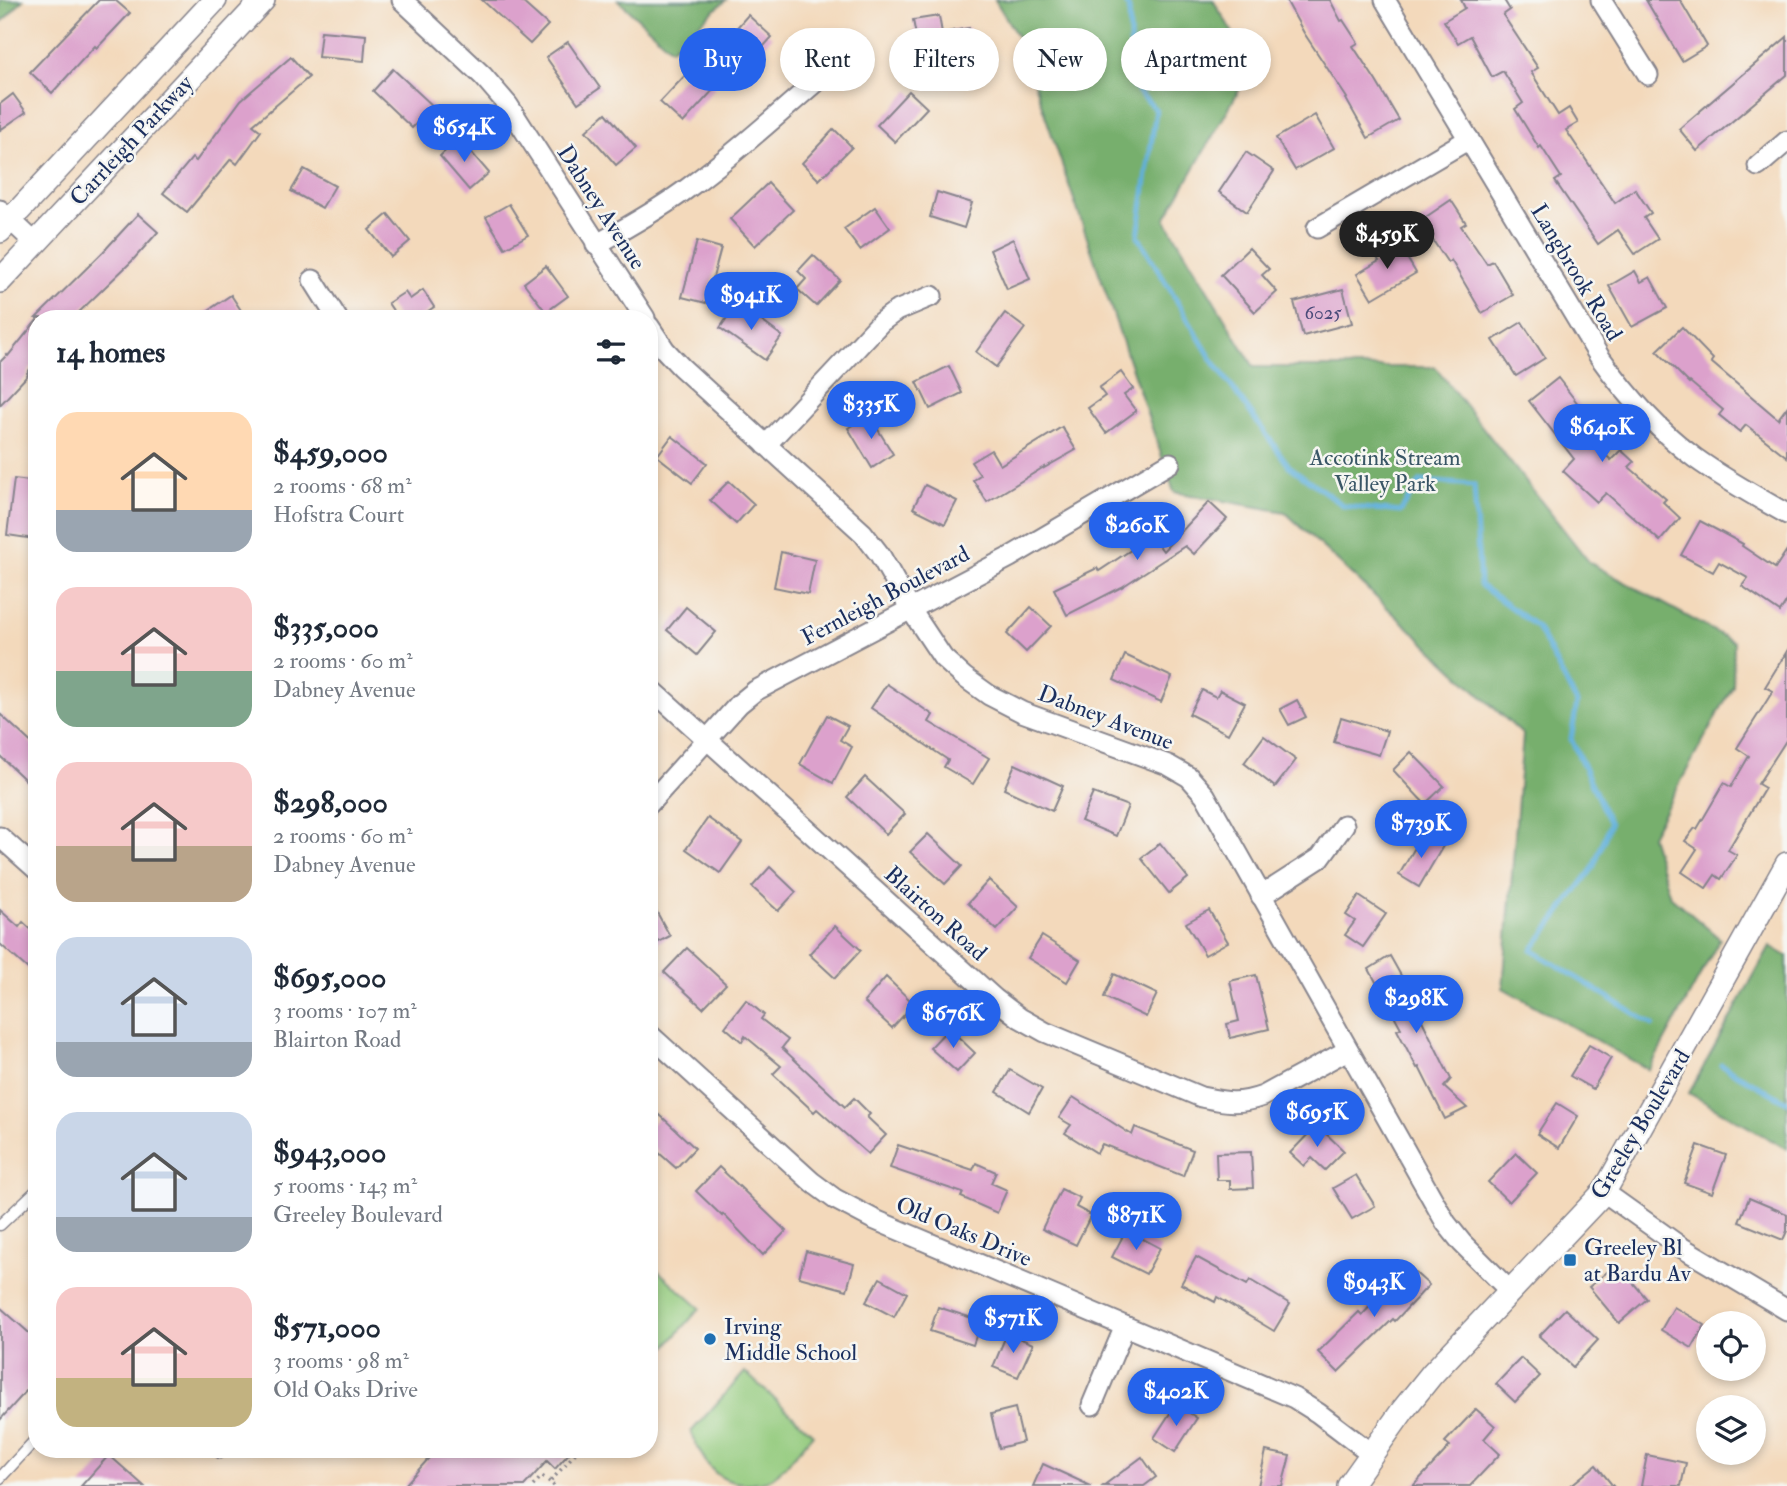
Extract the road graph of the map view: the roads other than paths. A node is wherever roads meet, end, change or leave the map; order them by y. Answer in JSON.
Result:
{"nodes":[{"id":1,"x":215,"y":0,"type":"edge"},
{"id":2,"x":263,"y":0,"type":"edge"},
{"id":3,"x":402,"y":0,"type":"edge"},
{"id":4,"x":1385,"y":0,"type":"edge"},
{"id":5,"x":1601,"y":0,"type":"edge"},
{"id":6,"x":1648,"y":75,"type":"dead end"},
{"id":7,"x":805,"y":91,"type":"edge"},
{"id":8,"x":1468,"y":139,"type":"junction"},
{"id":9,"x":1787,"y":141,"type":"edge"},
{"id":10,"x":1758,"y":166,"type":"dead end"},
{"id":11,"x":3,"y":220,"type":"edge"},
{"id":12,"x":1317,"y":228,"type":"dead end"},
{"id":13,"x":35,"y":243,"type":"junction"},
{"id":14,"x":596,"y":244,"type":"junction"},
{"id":15,"x":313,"y":280,"type":"dead end"},
{"id":16,"x":0,"y":281,"type":"edge"},
{"id":17,"x":932,"y":296,"type":"dead end"},
{"id":18,"x":332,"y":310,"type":"edge"},
{"id":19,"x":640,"y":310,"type":"edge"},
{"id":20,"x":658,"y":339,"type":"edge"},
{"id":21,"x":766,"y":445,"type":"junction"},
{"id":22,"x":1171,"y":463,"type":"dead end"},
{"id":23,"x":1787,"y":514,"type":"edge"},
{"id":24,"x":911,"y":610,"type":"junction"},
{"id":25,"x":658,"y":695,"type":"edge"},
{"id":26,"x":708,"y":740,"type":"junction"},
{"id":27,"x":658,"y":794,"type":"edge"},
{"id":28,"x":1344,"y":825,"type":"dead end"},
{"id":29,"x":0,"y":837,"type":"edge"},
{"id":30,"x":28,"y":862,"type":"edge"},
{"id":31,"x":1787,"y":864,"type":"edge"},
{"id":32,"x":1261,"y":896,"type":"junction"},
{"id":33,"x":658,"y":1042,"type":"edge"},
{"id":34,"x":1348,"y":1050,"type":"junction"},
{"id":35,"x":1604,"y":1192,"type":"junction"},
{"id":36,"x":28,"y":1199,"type":"edge"},
{"id":37,"x":0,"y":1225,"type":"edge"},
{"id":38,"x":1510,"y":1291,"type":"junction"},
{"id":39,"x":1787,"y":1310,"type":"edge"},
{"id":40,"x":1125,"y":1326,"type":"junction"},
{"id":41,"x":1092,"y":1405,"type":"dead end"},
{"id":42,"x":28,"y":1448,"type":"edge"},
{"id":43,"x":1372,"y":1454,"type":"junction"},
{"id":44,"x":0,"y":1478,"type":"edge"},
{"id":45,"x":1349,"y":1486,"type":"edge"}],
"edges":[{"from":1,"to":11,"type":"street","name":"Carrleigh Parkway"},
{"from":2,"to":13,"type":"street","name":"Carrleigh Parkway"},
{"from":3,"to":14,"type":"street","name":"Dabney Avenue"},
{"from":4,"to":8,"type":"street","name":"Langbrook Road"},
{"from":5,"to":6,"type":"street"},
{"from":7,"to":14,"type":"street"},
{"from":8,"to":12,"type":"street"},
{"from":8,"to":23,"type":"street","name":"Langbrook Road"},
{"from":9,"to":10,"type":"street"},
{"from":11,"to":13,"type":"street"},
{"from":13,"to":16,"type":"street","name":"Carrleigh Parkway"},
{"from":14,"to":19,"type":"street","name":"Dabney Avenue"},
{"from":15,"to":18,"type":"street"},
{"from":17,"to":21,"type":"street"},
{"from":20,"to":21,"type":"street","name":"Dabney Avenue"},
{"from":21,"to":24,"type":"street","name":"Dabney Avenue"},
{"from":22,"to":24,"type":"street","name":"Fernleigh Boulevard"},
{"from":24,"to":26,"type":"street","name":"Fernleigh Boulevard"},
{"from":24,"to":32,"type":"street","name":"Dabney Avenue"},
{"from":25,"to":26,"type":"street","name":"Blairton Road"},
{"from":26,"to":27,"type":"street","name":"Fernleigh Boulevard"},
{"from":26,"to":34,"type":"street","name":"Blairton Road"},
{"from":28,"to":32,"type":"street"},
{"from":29,"to":30,"type":"street"},
{"from":31,"to":35,"type":"street","name":"Greeley Boulevard"},
{"from":32,"to":34,"type":"street","name":"Dabney Avenue"},
{"from":33,"to":40,"type":"street","name":"Old Oaks Drive"},
{"from":34,"to":38,"type":"street","name":"Dabney Avenue"},
{"from":35,"to":38,"type":"street","name":"Greeley Boulevard"},
{"from":35,"to":39,"type":"street"},
{"from":36,"to":37,"type":"lane"},
{"from":38,"to":43,"type":"street","name":"Greeley Boulevard"},
{"from":40,"to":41,"type":"street"},
{"from":40,"to":43,"type":"street","name":"Old Oaks Drive"},
{"from":42,"to":44,"type":"lane"},
{"from":43,"to":45,"type":"street","name":"Greeley Boulevard"}]}
